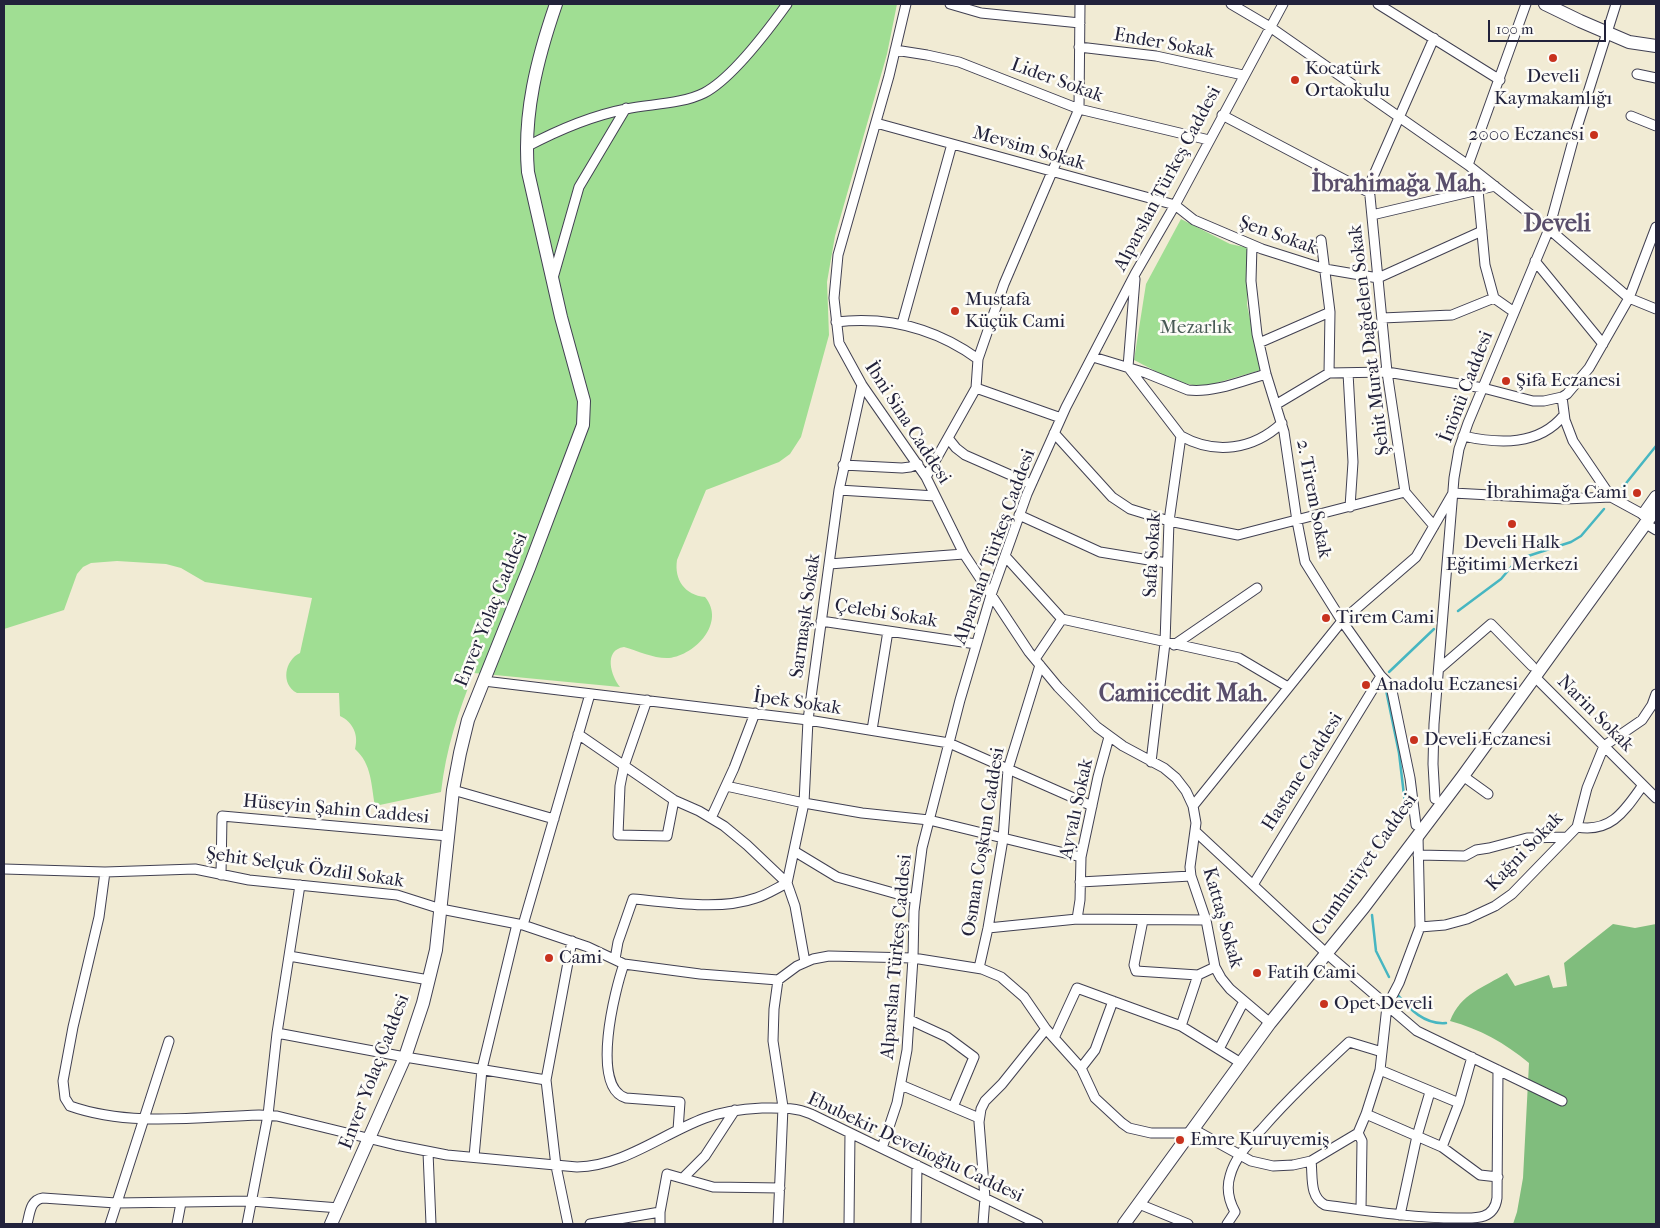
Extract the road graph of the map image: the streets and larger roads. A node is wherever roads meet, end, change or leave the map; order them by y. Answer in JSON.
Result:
{"nodes":[{"id":1,"x":556,"y":4,"type":"edge"},
{"id":2,"x":787,"y":4,"type":"edge"},
{"id":3,"x":906,"y":4,"type":"edge"},
{"id":4,"x":950,"y":4,"type":"edge"},
{"id":5,"x":1080,"y":4,"type":"edge"},
{"id":6,"x":1231,"y":4,"type":"edge"},
{"id":7,"x":1283,"y":4,"type":"edge"},
{"id":8,"x":1378,"y":4,"type":"edge"},
{"id":9,"x":1526,"y":4,"type":"edge"},
{"id":10,"x":1545,"y":4,"type":"edge"},
{"id":11,"x":1616,"y":4,"type":"edge"},
{"id":12,"x":982,"y":8,"type":"edge"},
{"id":13,"x":1080,"y":23,"type":"junction"},
{"id":14,"x":1270,"y":27,"type":"junction"},
{"id":15,"x":1607,"y":33,"type":"junction"},
{"id":16,"x":1434,"y":38,"type":"junction"},
{"id":17,"x":1656,"y":46,"type":"edge"},
{"id":18,"x":1079,"y":47,"type":"junction"},
{"id":19,"x":895,"y":50,"type":"junction"},
{"id":20,"x":1636,"y":74,"type":"dead end"},
{"id":21,"x":1243,"y":75,"type":"junction"},
{"id":22,"x":1656,"y":78,"type":"edge"},
{"id":23,"x":1500,"y":80,"type":"junction"},
{"id":24,"x":626,"y":108,"type":"junction"},
{"id":25,"x":1078,"y":109,"type":"junction"},
{"id":26,"x":1222,"y":115,"type":"junction"},
{"id":27,"x":1399,"y":116,"type":"junction"},
{"id":28,"x":1631,"y":116,"type":"dead end"},
{"id":29,"x":876,"y":123,"type":"junction"},
{"id":30,"x":1656,"y":126,"type":"edge"},
{"id":31,"x":1209,"y":140,"type":"junction"},
{"id":32,"x":952,"y":144,"type":"junction"},
{"id":33,"x":526,"y":148,"type":"junction"},
{"id":34,"x":1468,"y":165,"type":"junction"},
{"id":35,"x":1052,"y":172,"type":"junction"},
{"id":36,"x":1495,"y":186,"type":"junction"},
{"id":37,"x":1478,"y":190,"type":"junction"},
{"id":38,"x":1370,"y":193,"type":"junction"},
{"id":39,"x":1175,"y":205,"type":"junction"},
{"id":40,"x":1372,"y":216,"type":"junction"},
{"id":41,"x":1656,"y":227,"type":"edge"},
{"id":42,"x":1549,"y":229,"type":"junction"},
{"id":43,"x":1482,"y":230,"type":"junction"},
{"id":44,"x":1321,"y":240,"type":"dead end"},
{"id":45,"x":1252,"y":245,"type":"junction"},
{"id":46,"x":1535,"y":262,"type":"junction"},
{"id":47,"x":1325,"y":269,"type":"junction"},
{"id":48,"x":1135,"y":274,"type":"junction"},
{"id":49,"x":1378,"y":278,"type":"junction"},
{"id":50,"x":552,"y":281,"type":"junction"},
{"id":51,"x":1494,"y":298,"type":"junction"},
{"id":52,"x":1629,"y":298,"type":"junction"},
{"id":53,"x":1656,"y":309,"type":"edge"},
{"id":54,"x":1330,"y":312,"type":"junction"},
{"id":55,"x":1514,"y":312,"type":"junction"},
{"id":56,"x":1382,"y":318,"type":"junction"},
{"id":57,"x":836,"y":322,"type":"junction"},
{"id":58,"x":902,"y":324,"type":"junction"},
{"id":59,"x":1259,"y":343,"type":"junction"},
{"id":60,"x":1603,"y":344,"type":"junction"},
{"id":61,"x":1092,"y":357,"type":"junction"},
{"id":62,"x":978,"y":359,"type":"junction"},
{"id":63,"x":1128,"y":367,"type":"junction"},
{"id":64,"x":1387,"y":372,"type":"junction"},
{"id":65,"x":1329,"y":373,"type":"junction"},
{"id":66,"x":1348,"y":373,"type":"junction"},
{"id":67,"x":1266,"y":374,"type":"junction"},
{"id":68,"x":862,"y":385,"type":"junction"},
{"id":69,"x":976,"y":388,"type":"junction"},
{"id":70,"x":1483,"y":388,"type":"junction"},
{"id":71,"x":1562,"y":397,"type":"junction"},
{"id":72,"x":1277,"y":404,"type":"junction"},
{"id":73,"x":1564,"y":415,"type":"junction"},
{"id":74,"x":1061,"y":418,"type":"junction"},
{"id":75,"x":1282,"y":423,"type":"junction"},
{"id":76,"x":1054,"y":433,"type":"junction"},
{"id":77,"x":1181,"y":436,"type":"junction"},
{"id":78,"x":1463,"y":436,"type":"junction"},
{"id":79,"x":948,"y":438,"type":"junction"},
{"id":80,"x":918,"y":464,"type":"junction"},
{"id":81,"x":843,"y":465,"type":"junction"},
{"id":82,"x":926,"y":478,"type":"junction"},
{"id":83,"x":1031,"y":484,"type":"junction"},
{"id":84,"x":839,"y":490,"type":"junction"},
{"id":85,"x":1405,"y":492,"type":"junction"},
{"id":86,"x":1454,"y":493,"type":"junction"},
{"id":87,"x":935,"y":496,"type":"junction"},
{"id":88,"x":1611,"y":497,"type":"junction"},
{"id":89,"x":1656,"y":497,"type":"edge"},
{"id":90,"x":1350,"y":507,"type":"junction"},
{"id":91,"x":1656,"y":509,"type":"edge"},
{"id":92,"x":1019,"y":515,"type":"junction"},
{"id":93,"x":1169,"y":521,"type":"junction"},
{"id":94,"x":1297,"y":521,"type":"junction"},
{"id":95,"x":1649,"y":523,"type":"edge"},
{"id":96,"x":1434,"y":526,"type":"junction"},
{"id":97,"x":964,"y":554,"type":"junction"},
{"id":98,"x":1005,"y":556,"type":"junction"},
{"id":99,"x":1167,"y":562,"type":"junction"},
{"id":100,"x":829,"y":564,"type":"junction"},
{"id":101,"x":1257,"y":588,"type":"dead end"},
{"id":102,"x":991,"y":595,"type":"junction"},
{"id":103,"x":1062,"y":619,"type":"junction"},
{"id":104,"x":821,"y":621,"type":"junction"},
{"id":105,"x":1342,"y":621,"type":"junction"},
{"id":106,"x":888,"y":631,"type":"junction"},
{"id":107,"x":976,"y":644,"type":"junction"},
{"id":108,"x":1170,"y":644,"type":"junction"},
{"id":109,"x":1037,"y":662,"type":"junction"},
{"id":110,"x":1440,"y":668,"type":"junction"},
{"id":111,"x":1533,"y":671,"type":"junction"},
{"id":112,"x":1382,"y":676,"type":"junction"},
{"id":113,"x":484,"y":681,"type":"junction"},
{"id":114,"x":1288,"y":687,"type":"junction"},
{"id":115,"x":590,"y":694,"type":"junction"},
{"id":116,"x":1656,"y":694,"type":"edge"},
{"id":117,"x":647,"y":700,"type":"junction"},
{"id":118,"x":755,"y":713,"type":"junction"},
{"id":119,"x":808,"y":720,"type":"junction"},
{"id":120,"x":872,"y":730,"type":"junction"},
{"id":121,"x":578,"y":734,"type":"junction"},
{"id":122,"x":1110,"y":737,"type":"junction"},
{"id":123,"x":949,"y":743,"type":"junction"},
{"id":124,"x":1604,"y":746,"type":"junction"},
{"id":125,"x":1151,"y":762,"type":"junction"},
{"id":126,"x":624,"y":766,"type":"junction"},
{"id":127,"x":1008,"y":769,"type":"junction"},
{"id":128,"x":1462,"y":776,"type":"junction"},
{"id":129,"x":1644,"y":785,"type":"junction"},
{"id":130,"x":726,"y":786,"type":"junction"},
{"id":131,"x":453,"y":790,"type":"junction"},
{"id":132,"x":1488,"y":794,"type":"dead end"},
{"id":133,"x":1656,"y":795,"type":"edge"},
{"id":134,"x":1435,"y":799,"type":"junction"},
{"id":135,"x":674,"y":800,"type":"junction"},
{"id":136,"x":804,"y":803,"type":"junction"},
{"id":137,"x":1092,"y":806,"type":"junction"},
{"id":138,"x":1193,"y":806,"type":"junction"},
{"id":139,"x":711,"y":818,"type":"junction"},
{"id":140,"x":554,"y":819,"type":"junction"},
{"id":141,"x":928,"y":820,"type":"junction"},
{"id":142,"x":1577,"y":828,"type":"junction"},
{"id":143,"x":1417,"y":830,"type":"junction"},
{"id":144,"x":1195,"y":831,"type":"junction"},
{"id":145,"x":448,"y":836,"type":"junction"},
{"id":146,"x":1567,"y":837,"type":"junction"},
{"id":147,"x":1002,"y":839,"type":"junction"},
{"id":148,"x":794,"y":851,"type":"junction"},
{"id":149,"x":1418,"y":855,"type":"junction"},
{"id":150,"x":1081,"y":856,"type":"junction"},
{"id":151,"x":4,"y":869,"type":"edge"},
{"id":152,"x":105,"y":872,"type":"junction"},
{"id":153,"x":221,"y":875,"type":"junction"},
{"id":154,"x":1191,"y":876,"type":"junction"},
{"id":155,"x":1080,"y":882,"type":"junction"},
{"id":156,"x":787,"y":883,"type":"junction"},
{"id":157,"x":300,"y":885,"type":"junction"},
{"id":158,"x":1253,"y":885,"type":"junction"},
{"id":159,"x":914,"y":899,"type":"junction"},
{"id":160,"x":441,"y":909,"type":"junction"},
{"id":161,"x":1077,"y":919,"type":"junction"},
{"id":162,"x":1143,"y":920,"type":"junction"},
{"id":163,"x":1206,"y":920,"type":"junction"},
{"id":164,"x":520,"y":925,"type":"junction"},
{"id":165,"x":1420,"y":927,"type":"junction"},
{"id":166,"x":988,"y":928,"type":"junction"},
{"id":167,"x":572,"y":942,"type":"junction"},
{"id":168,"x":1326,"y":953,"type":"junction"},
{"id":169,"x":289,"y":956,"type":"junction"},
{"id":170,"x":913,"y":958,"type":"junction"},
{"id":171,"x":615,"y":959,"type":"junction"},
{"id":172,"x":805,"y":962,"type":"junction"},
{"id":173,"x":624,"y":964,"type":"junction"},
{"id":174,"x":1215,"y":966,"type":"junction"},
{"id":175,"x":979,"y":968,"type":"junction"},
{"id":176,"x":1198,"y":975,"type":"junction"},
{"id":177,"x":429,"y":980,"type":"junction"},
{"id":178,"x":778,"y":980,"type":"junction"},
{"id":179,"x":1113,"y":1001,"type":"junction"},
{"id":180,"x":1244,"y":1001,"type":"junction"},
{"id":181,"x":1387,"y":1006,"type":"junction"},
{"id":182,"x":910,"y":1020,"type":"junction"},
{"id":183,"x":1270,"y":1023,"type":"junction"},
{"id":184,"x":1181,"y":1026,"type":"junction"},
{"id":185,"x":1046,"y":1029,"type":"junction"},
{"id":186,"x":277,"y":1033,"type":"junction"},
{"id":187,"x":1054,"y":1038,"type":"junction"},
{"id":188,"x":169,"y":1041,"type":"dead end"},
{"id":189,"x":1219,"y":1049,"type":"junction"},
{"id":190,"x":1382,"y":1052,"type":"junction"},
{"id":191,"x":405,"y":1057,"type":"junction"},
{"id":192,"x":1472,"y":1057,"type":"junction"},
{"id":193,"x":1241,"y":1063,"type":"junction"},
{"id":194,"x":1082,"y":1068,"type":"junction"},
{"id":195,"x":482,"y":1069,"type":"junction"},
{"id":196,"x":1380,"y":1070,"type":"junction"},
{"id":197,"x":1498,"y":1070,"type":"junction"},
{"id":198,"x":546,"y":1080,"type":"junction"},
{"id":199,"x":901,"y":1085,"type":"junction"},
{"id":200,"x":1430,"y":1092,"type":"junction"},
{"id":201,"x":1562,"y":1101,"type":"dead end"},
{"id":202,"x":1459,"y":1103,"type":"junction"},
{"id":203,"x":953,"y":1107,"type":"junction"},
{"id":204,"x":783,"y":1108,"type":"junction"},
{"id":205,"x":735,"y":1110,"type":"junction"},
{"id":206,"x":1366,"y":1114,"type":"junction"},
{"id":207,"x":268,"y":1115,"type":"junction"},
{"id":208,"x":979,"y":1118,"type":"junction"},
{"id":209,"x":145,"y":1119,"type":"junction"},
{"id":210,"x":678,"y":1130,"type":"junction"},
{"id":211,"x":1192,"y":1131,"type":"junction"},
{"id":212,"x":850,"y":1133,"type":"junction"},
{"id":213,"x":1358,"y":1133,"type":"junction"},
{"id":214,"x":1417,"y":1136,"type":"junction"},
{"id":215,"x":370,"y":1138,"type":"junction"},
{"id":216,"x":1442,"y":1147,"type":"junction"},
{"id":217,"x":882,"y":1148,"type":"junction"},
{"id":218,"x":428,"y":1152,"type":"junction"},
{"id":219,"x":1239,"y":1155,"type":"junction"},
{"id":220,"x":474,"y":1158,"type":"junction"},
{"id":221,"x":1311,"y":1161,"type":"junction"},
{"id":222,"x":917,"y":1165,"type":"junction"},
{"id":223,"x":556,"y":1166,"type":"junction"},
{"id":224,"x":1498,"y":1176,"type":"junction"},
{"id":225,"x":683,"y":1178,"type":"junction"},
{"id":226,"x":780,"y":1188,"type":"junction"},
{"id":227,"x":985,"y":1198,"type":"junction"},
{"id":228,"x":116,"y":1202,"type":"junction"},
{"id":229,"x":251,"y":1202,"type":"junction"},
{"id":230,"x":181,"y":1203,"type":"junction"},
{"id":231,"x":1139,"y":1204,"type":"junction"},
{"id":232,"x":339,"y":1208,"type":"junction"},
{"id":233,"x":1361,"y":1210,"type":"junction"},
{"id":234,"x":660,"y":1212,"type":"junction"},
{"id":235,"x":1400,"y":1215,"type":"junction"},
{"id":236,"x":1479,"y":1221,"type":"edge"},
{"id":237,"x":27,"y":1224,"type":"edge"},
{"id":238,"x":110,"y":1224,"type":"edge"},
{"id":239,"x":177,"y":1224,"type":"edge"},
{"id":240,"x":247,"y":1224,"type":"edge"},
{"id":241,"x":331,"y":1224,"type":"edge"},
{"id":242,"x":431,"y":1224,"type":"edge"},
{"id":243,"x":568,"y":1224,"type":"edge"},
{"id":244,"x":590,"y":1224,"type":"edge"},
{"id":245,"x":660,"y":1224,"type":"edge"},
{"id":246,"x":778,"y":1224,"type":"edge"},
{"id":247,"x":849,"y":1224,"type":"edge"},
{"id":248,"x":916,"y":1224,"type":"edge"},
{"id":249,"x":983,"y":1224,"type":"edge"},
{"id":250,"x":1038,"y":1224,"type":"edge"},
{"id":251,"x":1124,"y":1224,"type":"edge"},
{"id":252,"x":1188,"y":1224,"type":"edge"},
{"id":253,"x":1227,"y":1224,"type":"edge"}],
"edges":[{"from":1,"to":33,"type":"street","name":"Enver Yolaç Caddesi"},
{"from":2,"to":24,"type":"street"},
{"from":3,"to":19,"type":"street","name":"İbni Sina Caddesi"},
{"from":4,"to":12,"type":"street"},
{"from":5,"to":13,"type":"street"},
{"from":6,"to":14,"type":"street"},
{"from":7,"to":14,"type":"street","name":"Alparslan Türkeş Caddesi"},
{"from":8,"to":16,"type":"street"},
{"from":9,"to":23,"type":"street"},
{"from":10,"to":15,"type":"street"},
{"from":11,"to":15,"type":"street","name":"İnönü Caddesi"},
{"from":12,"to":13,"type":"street"},
{"from":13,"to":18,"type":"street"},
{"from":14,"to":21,"type":"street","name":"Alparslan Türkeş Caddesi"},
{"from":14,"to":27,"type":"street"},
{"from":15,"to":17,"type":"street"},
{"from":15,"to":42,"type":"street","name":"İnönü Caddesi"},
{"from":16,"to":23,"type":"street"},
{"from":16,"to":27,"type":"street","name":"Şehit Murat Dağdelen Sokak"},
{"from":18,"to":21,"type":"street","name":"Ender Sokak"},
{"from":18,"to":25,"type":"street"},
{"from":19,"to":25,"type":"street","name":"Lider Sokak"},
{"from":19,"to":29,"type":"street","name":"İbni Sina Caddesi"},
{"from":20,"to":22,"type":"street"},
{"from":21,"to":26,"type":"street","name":"Alparslan Türkeş Caddesi"},
{"from":23,"to":34,"type":"street"},
{"from":24,"to":33,"type":"street"},
{"from":24,"to":50,"type":"street"},
{"from":25,"to":31,"type":"street","name":"Lider Sokak"},
{"from":25,"to":35,"type":"street"},
{"from":26,"to":31,"type":"street","name":"Alparslan Türkeş Caddesi"},
{"from":26,"to":38,"type":"street"},
{"from":27,"to":34,"type":"street"},
{"from":27,"to":38,"type":"street","name":"Şehit Murat Dağdelen Sokak"},
{"from":28,"to":30,"type":"street"},
{"from":29,"to":32,"type":"street","name":"Mevsim Sokak"},
{"from":29,"to":57,"type":"street","name":"İbni Sina Caddesi"},
{"from":31,"to":39,"type":"street","name":"Alparslan Türkeş Caddesi"},
{"from":32,"to":35,"type":"street","name":"Mevsim Sokak"},
{"from":32,"to":58,"type":"street"},
{"from":33,"to":50,"type":"street","name":"Enver Yolaç Caddesi"},
{"from":34,"to":36,"type":"street"},
{"from":35,"to":39,"type":"street","name":"Mevsim Sokak"},
{"from":35,"to":62,"type":"street"},
{"from":36,"to":37,"type":"street"},
{"from":36,"to":42,"type":"street"},
{"from":37,"to":40,"type":"street"},
{"from":37,"to":43,"type":"street"},
{"from":38,"to":40,"type":"street","name":"Şehit Murat Dağdelen Sokak"},
{"from":39,"to":45,"type":"street","name":"Şen Sokak"},
{"from":39,"to":48,"type":"street","name":"Alparslan Türkeş Caddesi"},
{"from":40,"to":49,"type":"street","name":"Şehit Murat Dağdelen Sokak"},
{"from":41,"to":52,"type":"street"},
{"from":42,"to":46,"type":"street","name":"İnönü Caddesi"},
{"from":42,"to":52,"type":"street"},
{"from":43,"to":49,"type":"street"},
{"from":43,"to":51,"type":"street"},
{"from":44,"to":47,"type":"street"},
{"from":45,"to":47,"type":"street","name":"Şen Sokak"},
{"from":45,"to":59,"type":"street","name":"2. Tirem Sokak"},
{"from":46,"to":55,"type":"street","name":"İnönü Caddesi"},
{"from":46,"to":60,"type":"street"},
{"from":47,"to":49,"type":"street","name":"Şen Sokak"},
{"from":47,"to":54,"type":"street"},
{"from":48,"to":61,"type":"street","name":"Alparslan Türkeş Caddesi"},
{"from":48,"to":63,"type":"street"},
{"from":49,"to":56,"type":"street","name":"Şehit Murat Dağdelen Sokak"},
{"from":50,"to":113,"type":"street","name":"Enver Yolaç Caddesi"},
{"from":51,"to":55,"type":"street"},
{"from":51,"to":56,"type":"street"},
{"from":52,"to":53,"type":"street"},
{"from":52,"to":60,"type":"street"},
{"from":54,"to":59,"type":"street"},
{"from":54,"to":65,"type":"street"},
{"from":55,"to":70,"type":"street","name":"İnönü Caddesi"},
{"from":56,"to":64,"type":"street","name":"Şehit Murat Dağdelen Sokak"},
{"from":57,"to":58,"type":"street"},
{"from":57,"to":68,"type":"street","name":"İbni Sina Caddesi"},
{"from":58,"to":62,"type":"street"},
{"from":59,"to":67,"type":"street","name":"2. Tirem Sokak"},
{"from":60,"to":71,"type":"street"},
{"from":61,"to":63,"type":"street"},
{"from":61,"to":74,"type":"street","name":"Alparslan Türkeş Caddesi"},
{"from":62,"to":69,"type":"street"},
{"from":63,"to":67,"type":"street"},
{"from":63,"to":77,"type":"street"},
{"from":64,"to":66,"type":"street"},
{"from":64,"to":70,"type":"street"},
{"from":64,"to":85,"type":"street","name":"Şehit Murat Dağdelen Sokak"},
{"from":65,"to":66,"type":"street"},
{"from":65,"to":72,"type":"street"},
{"from":66,"to":90,"type":"street"},
{"from":67,"to":72,"type":"street","name":"2. Tirem Sokak"},
{"from":68,"to":80,"type":"street","name":"İbni Sina Caddesi"},
{"from":68,"to":81,"type":"street","name":"Sarmaşık Sokak"},
{"from":69,"to":74,"type":"street"},
{"from":69,"to":79,"type":"street"},
{"from":70,"to":71,"type":"street"},
{"from":70,"to":78,"type":"street","name":"İnönü Caddesi"},
{"from":71,"to":73,"type":"street"},
{"from":72,"to":75,"type":"street","name":"2. Tirem Sokak"},
{"from":73,"to":78,"type":"street"},
{"from":73,"to":88,"type":"street"},
{"from":74,"to":76,"type":"street","name":"Alparslan Türkeş Caddesi"},
{"from":75,"to":77,"type":"street"},
{"from":75,"to":94,"type":"street","name":"2. Tirem Sokak"},
{"from":76,"to":83,"type":"street","name":"Alparslan Türkeş Caddesi"},
{"from":76,"to":93,"type":"street"},
{"from":77,"to":93,"type":"street","name":"Safa Sokak"},
{"from":78,"to":86,"type":"street","name":"İnönü Caddesi"},
{"from":79,"to":82,"type":"street"},
{"from":79,"to":83,"type":"street"},
{"from":80,"to":81,"type":"street"},
{"from":80,"to":82,"type":"street","name":"İbni Sina Caddesi"},
{"from":81,"to":84,"type":"street","name":"Sarmaşık Sokak"},
{"from":82,"to":87,"type":"street","name":"İbni Sina Caddesi"},
{"from":83,"to":92,"type":"street","name":"Alparslan Türkeş Caddesi"},
{"from":84,"to":87,"type":"street"},
{"from":84,"to":100,"type":"street","name":"Sarmaşık Sokak"},
{"from":85,"to":90,"type":"street"},
{"from":85,"to":96,"type":"street"},
{"from":86,"to":88,"type":"street"},
{"from":86,"to":96,"type":"street"},
{"from":86,"to":110,"type":"street","name":"İnönü Caddesi"},
{"from":87,"to":97,"type":"street","name":"İbni Sina Caddesi"},
{"from":88,"to":95,"type":"street"},
{"from":89,"to":95,"type":"street","name":"Cumhuriyet Caddesi"},
{"from":90,"to":94,"type":"street"},
{"from":91,"to":95,"type":"street","name":"Cumhuriyet Caddesi"},
{"from":92,"to":98,"type":"street","name":"Alparslan Türkeş Caddesi"},
{"from":92,"to":99,"type":"street"},
{"from":93,"to":94,"type":"street"},
{"from":93,"to":99,"type":"street","name":"Safa Sokak"},
{"from":94,"to":105,"type":"street","name":"2. Tirem Sokak"},
{"from":95,"to":111,"type":"street","name":"Cumhuriyet Caddesi"},
{"from":96,"to":105,"type":"street"},
{"from":97,"to":100,"type":"street"},
{"from":97,"to":102,"type":"street","name":"İbni Sina Caddesi"},
{"from":98,"to":102,"type":"street","name":"Alparslan Türkeş Caddesi"},
{"from":98,"to":103,"type":"street"},
{"from":99,"to":108,"type":"street","name":"Safa Sokak"},
{"from":100,"to":104,"type":"street","name":"Sarmaşık Sokak"},
{"from":101,"to":108,"type":"street"},
{"from":102,"to":107,"type":"street","name":"Alparslan Türkeş Caddesi"},
{"from":102,"to":109,"type":"street","name":"İbni Sina Caddesi"},
{"from":103,"to":108,"type":"street"},
{"from":103,"to":109,"type":"street","name":"Osman Coşkun Caddesi"},
{"from":104,"to":106,"type":"street","name":"Çelebi Sokak"},
{"from":104,"to":119,"type":"street","name":"Sarmaşık Sokak"},
{"from":105,"to":112,"type":"street","name":"2. Tirem Sokak"},
{"from":105,"to":114,"type":"street"},
{"from":106,"to":107,"type":"street","name":"Çelebi Sokak"},
{"from":106,"to":120,"type":"street"},
{"from":107,"to":123,"type":"street","name":"Alparslan Türkeş Caddesi"},
{"from":108,"to":114,"type":"street"},
{"from":108,"to":125,"type":"street","name":"Safa Sokak"},
{"from":109,"to":122,"type":"street","name":"İbni Sina Caddesi"},
{"from":109,"to":127,"type":"street","name":"Osman Coşkun Caddesi"},
{"from":110,"to":111,"type":"street","name":"Narin Sokak"},
{"from":110,"to":134,"type":"street","name":"İnönü Caddesi"},
{"from":111,"to":124,"type":"street","name":"Narin Sokak"},
{"from":111,"to":128,"type":"street","name":"Cumhuriyet Caddesi"},
{"from":111,"to":134,"type":"street","name":"Cumhuriyet Caddesi"},
{"from":112,"to":143,"type":"street","name":"2. Tirem Sokak"},
{"from":112,"to":158,"type":"street","name":"Hastane Caddesi"},
{"from":113,"to":115,"type":"street","name":"İpek Sokak"},
{"from":113,"to":131,"type":"street","name":"Enver Yolaç Caddesi"},
{"from":114,"to":138,"type":"street"},
{"from":115,"to":117,"type":"street","name":"İpek Sokak"},
{"from":115,"to":121,"type":"street"},
{"from":116,"to":124,"type":"street"},
{"from":117,"to":118,"type":"street","name":"İpek Sokak"},
{"from":117,"to":126,"type":"street"},
{"from":118,"to":119,"type":"street","name":"İpek Sokak"},
{"from":118,"to":130,"type":"street"},
{"from":119,"to":120,"type":"street","name":"İpek Sokak"},
{"from":119,"to":136,"type":"street","name":"Sarmaşık Sokak"},
{"from":120,"to":123,"type":"street","name":"İpek Sokak"},
{"from":121,"to":126,"type":"street"},
{"from":121,"to":140,"type":"street"},
{"from":122,"to":125,"type":"street","name":"İbni Sina Caddesi"},
{"from":122,"to":137,"type":"street","name":"Ayvalı Sokak"},
{"from":123,"to":127,"type":"street","name":"İpek Sokak"},
{"from":123,"to":141,"type":"street","name":"Alparslan Türkeş Caddesi"},
{"from":124,"to":129,"type":"street","name":"Narin Sokak"},
{"from":124,"to":142,"type":"street","name":"Kağni Sokak"},
{"from":125,"to":138,"type":"street","name":"İbni Sina Caddesi"},
{"from":126,"to":135,"type":"street"},
{"from":126,"to":135,"type":"street"},
{"from":127,"to":137,"type":"street","name":"İpek Sokak"},
{"from":127,"to":147,"type":"street","name":"Osman Coşkun Caddesi"},
{"from":128,"to":132,"type":"street"},
{"from":128,"to":143,"type":"street","name":"Cumhuriyet Caddesi"},
{"from":129,"to":133,"type":"street","name":"Narin Sokak"},
{"from":129,"to":142,"type":"street"},
{"from":130,"to":136,"type":"street"},
{"from":130,"to":139,"type":"street"},
{"from":131,"to":140,"type":"street"},
{"from":131,"to":145,"type":"street","name":"Enver Yolaç Caddesi"},
{"from":134,"to":143,"type":"street","name":"Cumhuriyet Caddesi"},
{"from":135,"to":139,"type":"street"},
{"from":136,"to":141,"type":"street"},
{"from":136,"to":148,"type":"street","name":"Sarmaşık Sokak"},
{"from":137,"to":150,"type":"street","name":"Ayvalı Sokak"},
{"from":138,"to":144,"type":"street","name":"İbni Sina Caddesi"},
{"from":139,"to":156,"type":"street"},
{"from":140,"to":164,"type":"street"},
{"from":141,"to":147,"type":"street"},
{"from":141,"to":159,"type":"street","name":"Alparslan Türkeş Caddesi"},
{"from":142,"to":146,"type":"street","name":"Kağni Sokak"},
{"from":143,"to":149,"type":"street","name":"2. Tirem Sokak"},
{"from":143,"to":168,"type":"street","name":"Cumhuriyet Caddesi"},
{"from":144,"to":154,"type":"street","name":"Kattaş Sokak"},
{"from":144,"to":158,"type":"street"},
{"from":145,"to":153,"type":"street","name":"Hüseyin Şahin Caddesi"},
{"from":145,"to":160,"type":"street","name":"Enver Yolaç Caddesi"},
{"from":146,"to":149,"type":"street"},
{"from":146,"to":165,"type":"street","name":"Kağni Sokak"},
{"from":147,"to":150,"type":"street"},
{"from":147,"to":166,"type":"street","name":"Osman Coşkun Caddesi"},
{"from":148,"to":156,"type":"street","name":"Sarmaşık Sokak"},
{"from":148,"to":159,"type":"street"},
{"from":149,"to":165,"type":"street","name":"2. Tirem Sokak"},
{"from":150,"to":155,"type":"street","name":"Ayvalı Sokak"},
{"from":151,"to":152,"type":"street","name":"Şehit Selçuk Özdil Sokak"},
{"from":152,"to":153,"type":"street","name":"Şehit Selçuk Özdil Sokak"},
{"from":152,"to":209,"type":"street","name":"Ebubekir Develioğlu Caddesi"},
{"from":153,"to":157,"type":"street","name":"Şehit Selçuk Özdil Sokak"},
{"from":154,"to":155,"type":"street"},
{"from":154,"to":163,"type":"street","name":"Kattaş Sokak"},
{"from":155,"to":161,"type":"street","name":"Ayvalı Sokak"},
{"from":156,"to":171,"type":"street"},
{"from":156,"to":172,"type":"street"},
{"from":157,"to":160,"type":"street","name":"Şehit Selçuk Özdil Sokak"},
{"from":157,"to":169,"type":"street"},
{"from":158,"to":168,"type":"street"},
{"from":159,"to":170,"type":"street","name":"Alparslan Türkeş Caddesi"},
{"from":160,"to":164,"type":"street","name":"Şehit Selçuk Özdil Sokak"},
{"from":160,"to":177,"type":"street","name":"Enver Yolaç Caddesi"},
{"from":161,"to":162,"type":"street"},
{"from":161,"to":166,"type":"street"},
{"from":162,"to":163,"type":"street"},
{"from":162,"to":176,"type":"street"},
{"from":163,"to":174,"type":"street","name":"Kattaş Sokak"},
{"from":164,"to":167,"type":"street","name":"Şehit Selçuk Özdil Sokak"},
{"from":164,"to":195,"type":"street"},
{"from":165,"to":181,"type":"street"},
{"from":166,"to":175,"type":"street","name":"Osman Coşkun Caddesi"},
{"from":167,"to":171,"type":"street","name":"Şehit Selçuk Özdil Sokak"},
{"from":167,"to":198,"type":"street"},
{"from":168,"to":181,"type":"street"},
{"from":168,"to":183,"type":"street","name":"Cumhuriyet Caddesi"},
{"from":169,"to":177,"type":"street"},
{"from":169,"to":186,"type":"street"},
{"from":170,"to":172,"type":"street"},
{"from":170,"to":175,"type":"street"},
{"from":170,"to":182,"type":"street","name":"Alparslan Türkeş Caddesi"},
{"from":171,"to":173,"type":"street","name":"Şehit Selçuk Özdil Sokak"},
{"from":172,"to":178,"type":"street"},
{"from":173,"to":178,"type":"street","name":"Şehit Selçuk Özdil Sokak"},
{"from":173,"to":210,"type":"street"},
{"from":174,"to":176,"type":"street"},
{"from":174,"to":180,"type":"street","name":"Kattaş Sokak"},
{"from":175,"to":185,"type":"street"},
{"from":176,"to":184,"type":"street"},
{"from":177,"to":191,"type":"street","name":"Enver Yolaç Caddesi"},
{"from":178,"to":204,"type":"street"},
{"from":179,"to":184,"type":"street"},
{"from":179,"to":187,"type":"street"},
{"from":179,"to":194,"type":"street"},
{"from":180,"to":183,"type":"street","name":"Kattaş Sokak"},
{"from":180,"to":189,"type":"street"},
{"from":181,"to":190,"type":"street"},
{"from":181,"to":192,"type":"street"},
{"from":182,"to":199,"type":"street","name":"Alparslan Türkeş Caddesi"},
{"from":182,"to":203,"type":"street"},
{"from":183,"to":193,"type":"street","name":"Cumhuriyet Caddesi"},
{"from":184,"to":189,"type":"street"},
{"from":185,"to":187,"type":"street"},
{"from":185,"to":208,"type":"street"},
{"from":186,"to":191,"type":"street"},
{"from":186,"to":207,"type":"street"},
{"from":187,"to":194,"type":"street"},
{"from":188,"to":209,"type":"street"},
{"from":189,"to":193,"type":"street"},
{"from":190,"to":196,"type":"street"},
{"from":190,"to":219,"type":"street"},
{"from":191,"to":195,"type":"street"},
{"from":191,"to":215,"type":"street","name":"Enver Yolaç Caddesi"},
{"from":192,"to":197,"type":"street"},
{"from":192,"to":202,"type":"street"},
{"from":193,"to":211,"type":"street","name":"Cumhuriyet Caddesi"},
{"from":194,"to":211,"type":"street"},
{"from":195,"to":198,"type":"street"},
{"from":195,"to":220,"type":"street"},
{"from":196,"to":200,"type":"street"},
{"from":196,"to":206,"type":"street"},
{"from":197,"to":201,"type":"street"},
{"from":197,"to":224,"type":"street"},
{"from":198,"to":223,"type":"street"},
{"from":199,"to":203,"type":"street"},
{"from":199,"to":217,"type":"street","name":"Alparslan Türkeş Caddesi"},
{"from":200,"to":202,"type":"street"},
{"from":200,"to":214,"type":"street"},
{"from":202,"to":216,"type":"street"},
{"from":203,"to":208,"type":"street"},
{"from":204,"to":205,"type":"street","name":"Ebubekir Develioğlu Caddesi"},
{"from":204,"to":212,"type":"street","name":"Ebubekir Develioğlu Caddesi"},
{"from":204,"to":226,"type":"street"},
{"from":205,"to":210,"type":"street","name":"Ebubekir Develioğlu Caddesi"},
{"from":205,"to":225,"type":"street"},
{"from":206,"to":213,"type":"street"},
{"from":206,"to":214,"type":"street"},
{"from":207,"to":209,"type":"street","name":"Ebubekir Develioğlu Caddesi"},
{"from":207,"to":215,"type":"street","name":"Ebubekir Develioğlu Caddesi"},
{"from":207,"to":229,"type":"street"},
{"from":208,"to":227,"type":"street"},
{"from":209,"to":228,"type":"street"},
{"from":210,"to":223,"type":"street","name":"Ebubekir Develioğlu Caddesi"},
{"from":211,"to":219,"type":"street"},
{"from":211,"to":231,"type":"street","name":"Cumhuriyet Caddesi"},
{"from":212,"to":217,"type":"street","name":"Ebubekir Develioğlu Caddesi"},
{"from":212,"to":247,"type":"street"},
{"from":213,"to":221,"type":"street"},
{"from":213,"to":233,"type":"street"},
{"from":214,"to":216,"type":"street"},
{"from":214,"to":235,"type":"street"},
{"from":215,"to":218,"type":"street","name":"Ebubekir Develioğlu Caddesi"},
{"from":215,"to":232,"type":"street","name":"Enver Yolaç Caddesi"},
{"from":216,"to":224,"type":"street"},
{"from":217,"to":222,"type":"street","name":"Ebubekir Develioğlu Caddesi"},
{"from":218,"to":220,"type":"street","name":"Ebubekir Develioğlu Caddesi"},
{"from":218,"to":242,"type":"street"},
{"from":219,"to":221,"type":"street"},
{"from":219,"to":253,"type":"street"},
{"from":220,"to":223,"type":"street","name":"Ebubekir Develioğlu Caddesi"},
{"from":221,"to":233,"type":"street"},
{"from":222,"to":227,"type":"street","name":"Ebubekir Develioğlu Caddesi"},
{"from":222,"to":248,"type":"street"},
{"from":223,"to":243,"type":"street"},
{"from":224,"to":236,"type":"street"},
{"from":225,"to":226,"type":"street"},
{"from":225,"to":234,"type":"street"},
{"from":226,"to":246,"type":"street"},
{"from":227,"to":249,"type":"street"},
{"from":227,"to":250,"type":"street","name":"Ebubekir Develioğlu Caddesi"},
{"from":228,"to":230,"type":"street"},
{"from":228,"to":237,"type":"street"},
{"from":228,"to":238,"type":"street"},
{"from":229,"to":230,"type":"street"},
{"from":229,"to":232,"type":"street"},
{"from":229,"to":240,"type":"street"},
{"from":230,"to":239,"type":"street"},
{"from":231,"to":251,"type":"street","name":"Cumhuriyet Caddesi"},
{"from":231,"to":252,"type":"street"},
{"from":232,"to":241,"type":"street","name":"Enver Yolaç Caddesi"},
{"from":233,"to":235,"type":"street"},
{"from":234,"to":244,"type":"street"},
{"from":234,"to":245,"type":"street"},
{"from":235,"to":236,"type":"street"}]}
